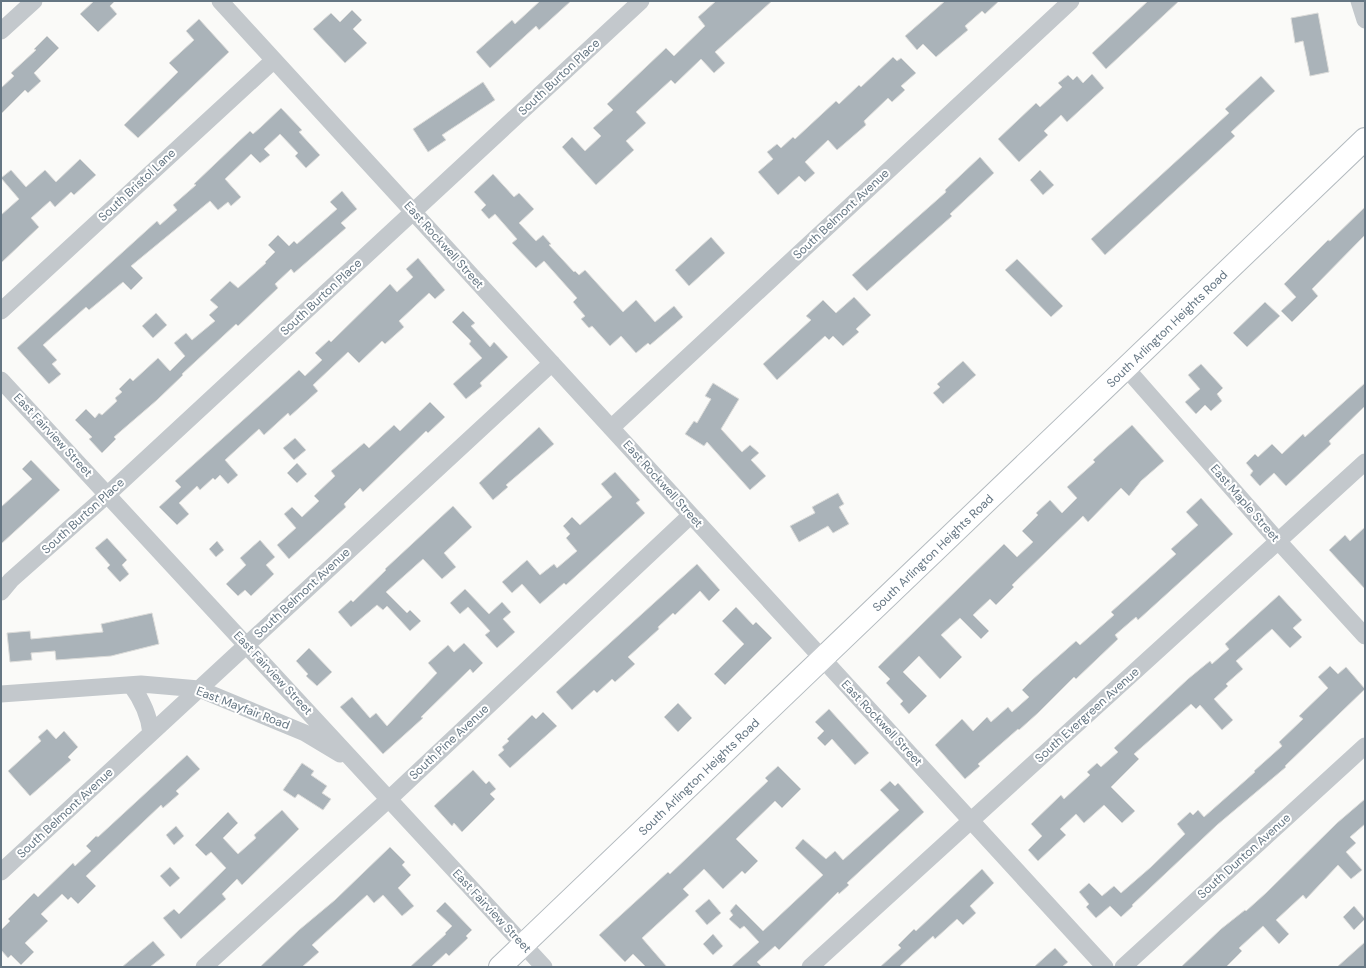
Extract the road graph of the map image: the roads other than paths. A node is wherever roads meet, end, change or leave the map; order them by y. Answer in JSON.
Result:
{"nodes":[{"id":1,"x":34,"y":1,"type":"edge"},
{"id":2,"x":220,"y":1,"type":"edge"},
{"id":3,"x":641,"y":1,"type":"edge"},
{"id":4,"x":1071,"y":1,"type":"edge"},
{"id":5,"x":1359,"y":1,"type":"edge"},
{"id":6,"x":1365,"y":20,"type":"edge"},
{"id":7,"x":1,"y":31,"type":"edge"},
{"id":8,"x":274,"y":60,"type":"junction"},
{"id":9,"x":1365,"y":139,"type":"edge"},
{"id":10,"x":414,"y":212,"type":"junction"},
{"id":11,"x":1,"y":311,"type":"edge"},
{"id":12,"x":552,"y":363,"type":"junction"},
{"id":13,"x":1126,"y":368,"type":"junction"},
{"id":14,"x":1,"y":380,"type":"edge"},
{"id":15,"x":611,"y":428,"type":"junction"},
{"id":16,"x":1365,"y":462,"type":"edge"},
{"id":17,"x":107,"y":495,"type":"junction"},
{"id":18,"x":691,"y":515,"type":"junction"},
{"id":19,"x":1279,"y":542,"type":"junction"},
{"id":20,"x":1,"y":592,"type":"edge"},
{"id":21,"x":1365,"y":636,"type":"edge"},
{"id":22,"x":246,"y":645,"type":"junction"},
{"id":23,"x":822,"y":658,"type":"junction"},
{"id":24,"x":131,"y":684,"type":"junction"},
{"id":25,"x":199,"y":689,"type":"junction"},
{"id":26,"x":1,"y":694,"type":"edge"},
{"id":27,"x":151,"y":733,"type":"junction"},
{"id":28,"x":1365,"y":746,"type":"edge"},
{"id":29,"x":356,"y":764,"type":"junction"},
{"id":30,"x":389,"y":799,"type":"junction"},
{"id":31,"x":971,"y":820,"type":"junction"},
{"id":32,"x":1,"y":872,"type":"edge"},
{"id":33,"x":523,"y":945,"type":"junction"},
{"id":34,"x":204,"y":967,"type":"edge"},
{"id":35,"x":500,"y":967,"type":"edge"},
{"id":36,"x":544,"y":967,"type":"edge"},
{"id":37,"x":810,"y":967,"type":"edge"},
{"id":38,"x":1105,"y":967,"type":"edge"},
{"id":39,"x":1123,"y":967,"type":"edge"}],
"edges":[{"from":1,"to":7,"type":"street"},
{"from":2,"to":8,"type":"street","name":"East Rockwell Street"},
{"from":3,"to":10,"type":"street","name":"South Burton Place"},
{"from":4,"to":15,"type":"street","name":"South Belmont Avenue"},
{"from":5,"to":6,"type":"street"},
{"from":8,"to":10,"type":"street","name":"East Rockwell Street"},
{"from":8,"to":11,"type":"street","name":"South Bristol Lane"},
{"from":9,"to":13,"type":"main road","name":"South Arlington Heights Road"},
{"from":10,"to":12,"type":"street","name":"East Rockwell Street"},
{"from":10,"to":17,"type":"street","name":"South Burton Place"},
{"from":12,"to":15,"type":"street","name":"East Rockwell Street"},
{"from":12,"to":22,"type":"street","name":"South Belmont Avenue"},
{"from":13,"to":19,"type":"street","name":"East Maple Street"},
{"from":13,"to":23,"type":"main road","name":"South Arlington Heights Road"},
{"from":14,"to":17,"type":"street","name":"East Fairview Street"},
{"from":15,"to":18,"type":"street","name":"East Rockwell Street"},
{"from":16,"to":19,"type":"street","name":"South Evergreen Avenue"},
{"from":17,"to":20,"type":"street","name":"South Burton Place"},
{"from":17,"to":22,"type":"street","name":"East Fairview Street"},
{"from":18,"to":23,"type":"street","name":"East Rockwell Street"},
{"from":18,"to":30,"type":"street","name":"South Pine Avenue"},
{"from":19,"to":21,"type":"street","name":"East Maple Street"},
{"from":19,"to":31,"type":"street","name":"South Evergreen Avenue"},
{"from":22,"to":25,"type":"street","name":"South Belmont Avenue"},
{"from":22,"to":29,"type":"street","name":"East Fairview Street"},
{"from":23,"to":31,"type":"street","name":"East Rockwell Street"},
{"from":23,"to":33,"type":"main road","name":"South Arlington Heights Road"},
{"from":24,"to":25,"type":"street","name":"East Mayfair Road"},
{"from":24,"to":26,"type":"street","name":"East Mayfair Road"},
{"from":24,"to":27,"type":"street"},
{"from":25,"to":27,"type":"street","name":"South Belmont Avenue"},
{"from":25,"to":29,"type":"street","name":"East Mayfair Road"},
{"from":27,"to":32,"type":"street","name":"South Belmont Avenue"},
{"from":28,"to":39,"type":"street","name":"South Dunton Avenue"},
{"from":29,"to":30,"type":"street","name":"East Fairview Street"},
{"from":30,"to":33,"type":"street","name":"East Fairview Street"},
{"from":30,"to":34,"type":"street","name":"South Pine Avenue"},
{"from":31,"to":37,"type":"street","name":"South Evergreen Avenue"},
{"from":31,"to":38,"type":"street","name":"East Rockwell Street"},
{"from":33,"to":35,"type":"main road","name":"South Arlington Heights Road"},
{"from":33,"to":36,"type":"street","name":"East Fairview Street"}]}
